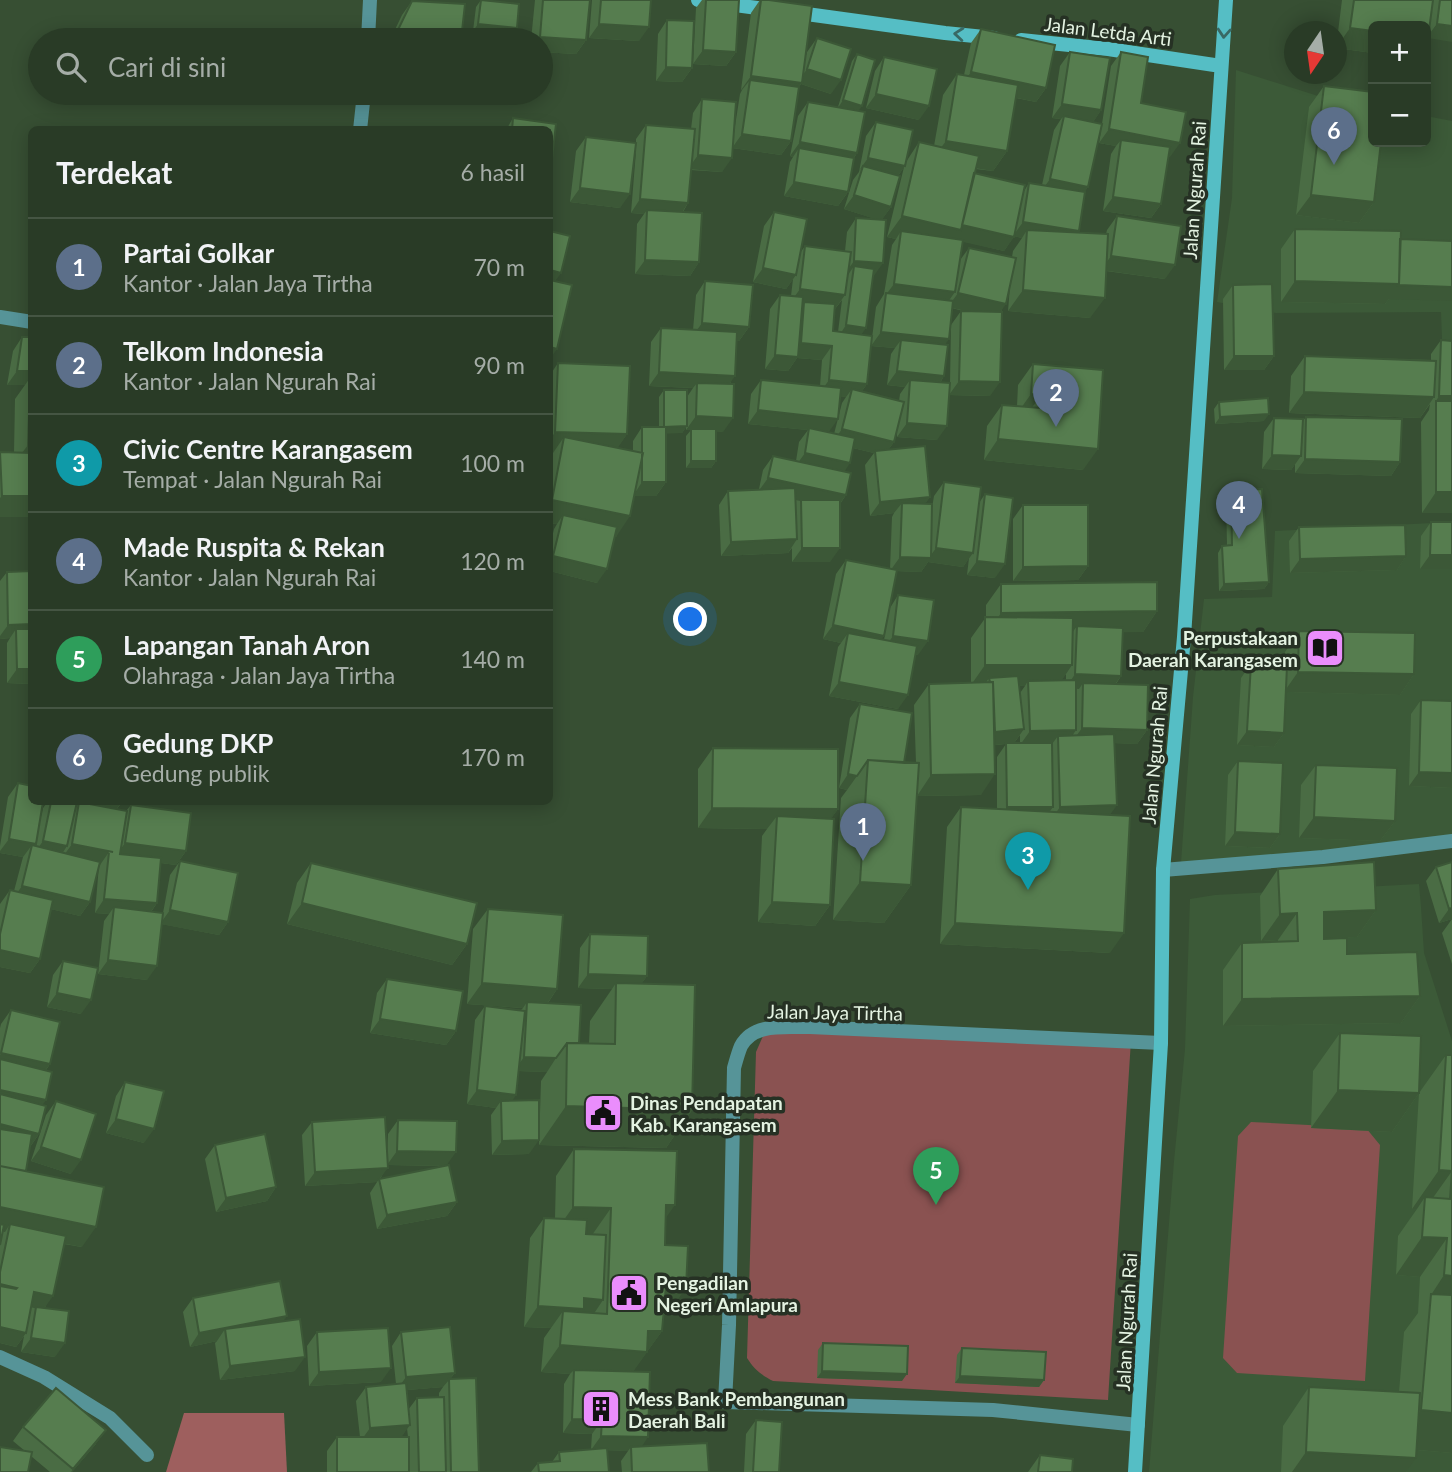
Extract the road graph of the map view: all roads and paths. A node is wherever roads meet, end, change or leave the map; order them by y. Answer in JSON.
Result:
{"nodes":[{"id":1,"x":370,"y":0,"type":"edge"},
{"id":2,"x":698,"y":0,"type":"edge"},
{"id":3,"x":1226,"y":0,"type":"edge"},
{"id":4,"x":369,"y":28,"type":"edge"},
{"id":5,"x":1221,"y":66,"type":"junction"},
{"id":6,"x":363,"y":105,"type":"edge"},
{"id":7,"x":360,"y":126,"type":"edge"},
{"id":8,"x":0,"y":317,"type":"edge"},
{"id":9,"x":28,"y":321,"type":"edge"},
{"id":10,"x":1452,"y":841,"type":"edge"},
{"id":11,"x":1163,"y":870,"type":"junction"},
{"id":12,"x":1161,"y":1043,"type":"junction"},
{"id":13,"x":0,"y":1357,"type":"edge"},
{"id":14,"x":1138,"y":1425,"type":"junction"},
{"id":15,"x":147,"y":1455,"type":"dead end"},
{"id":16,"x":1135,"y":1472,"type":"edge"}],
"edges":[{"from":1,"to":4,"type":"street"},
{"from":5,"to":2,"type":"street","name":"Jalan Letda Arti","one_way":true},
{"from":3,"to":5,"type":"street","name":"Jalan Ngurah Rai","one_way":true},
{"from":5,"to":11,"type":"street","name":"Jalan Ngurah Rai"},
{"from":6,"to":7,"type":"street"},
{"from":8,"to":9,"type":"street"},
{"from":10,"to":11,"type":"street"},
{"from":11,"to":12,"type":"street","name":"Jalan Ngurah Rai"},
{"from":12,"to":14,"type":"street","name":"Jalan Ngurah Rai"},
{"from":12,"to":14,"type":"street","name":"Jalan Jaya Tirtha"},
{"from":13,"to":15,"type":"street"},
{"from":14,"to":16,"type":"street","name":"Jalan Ngurah Rai"}]}
